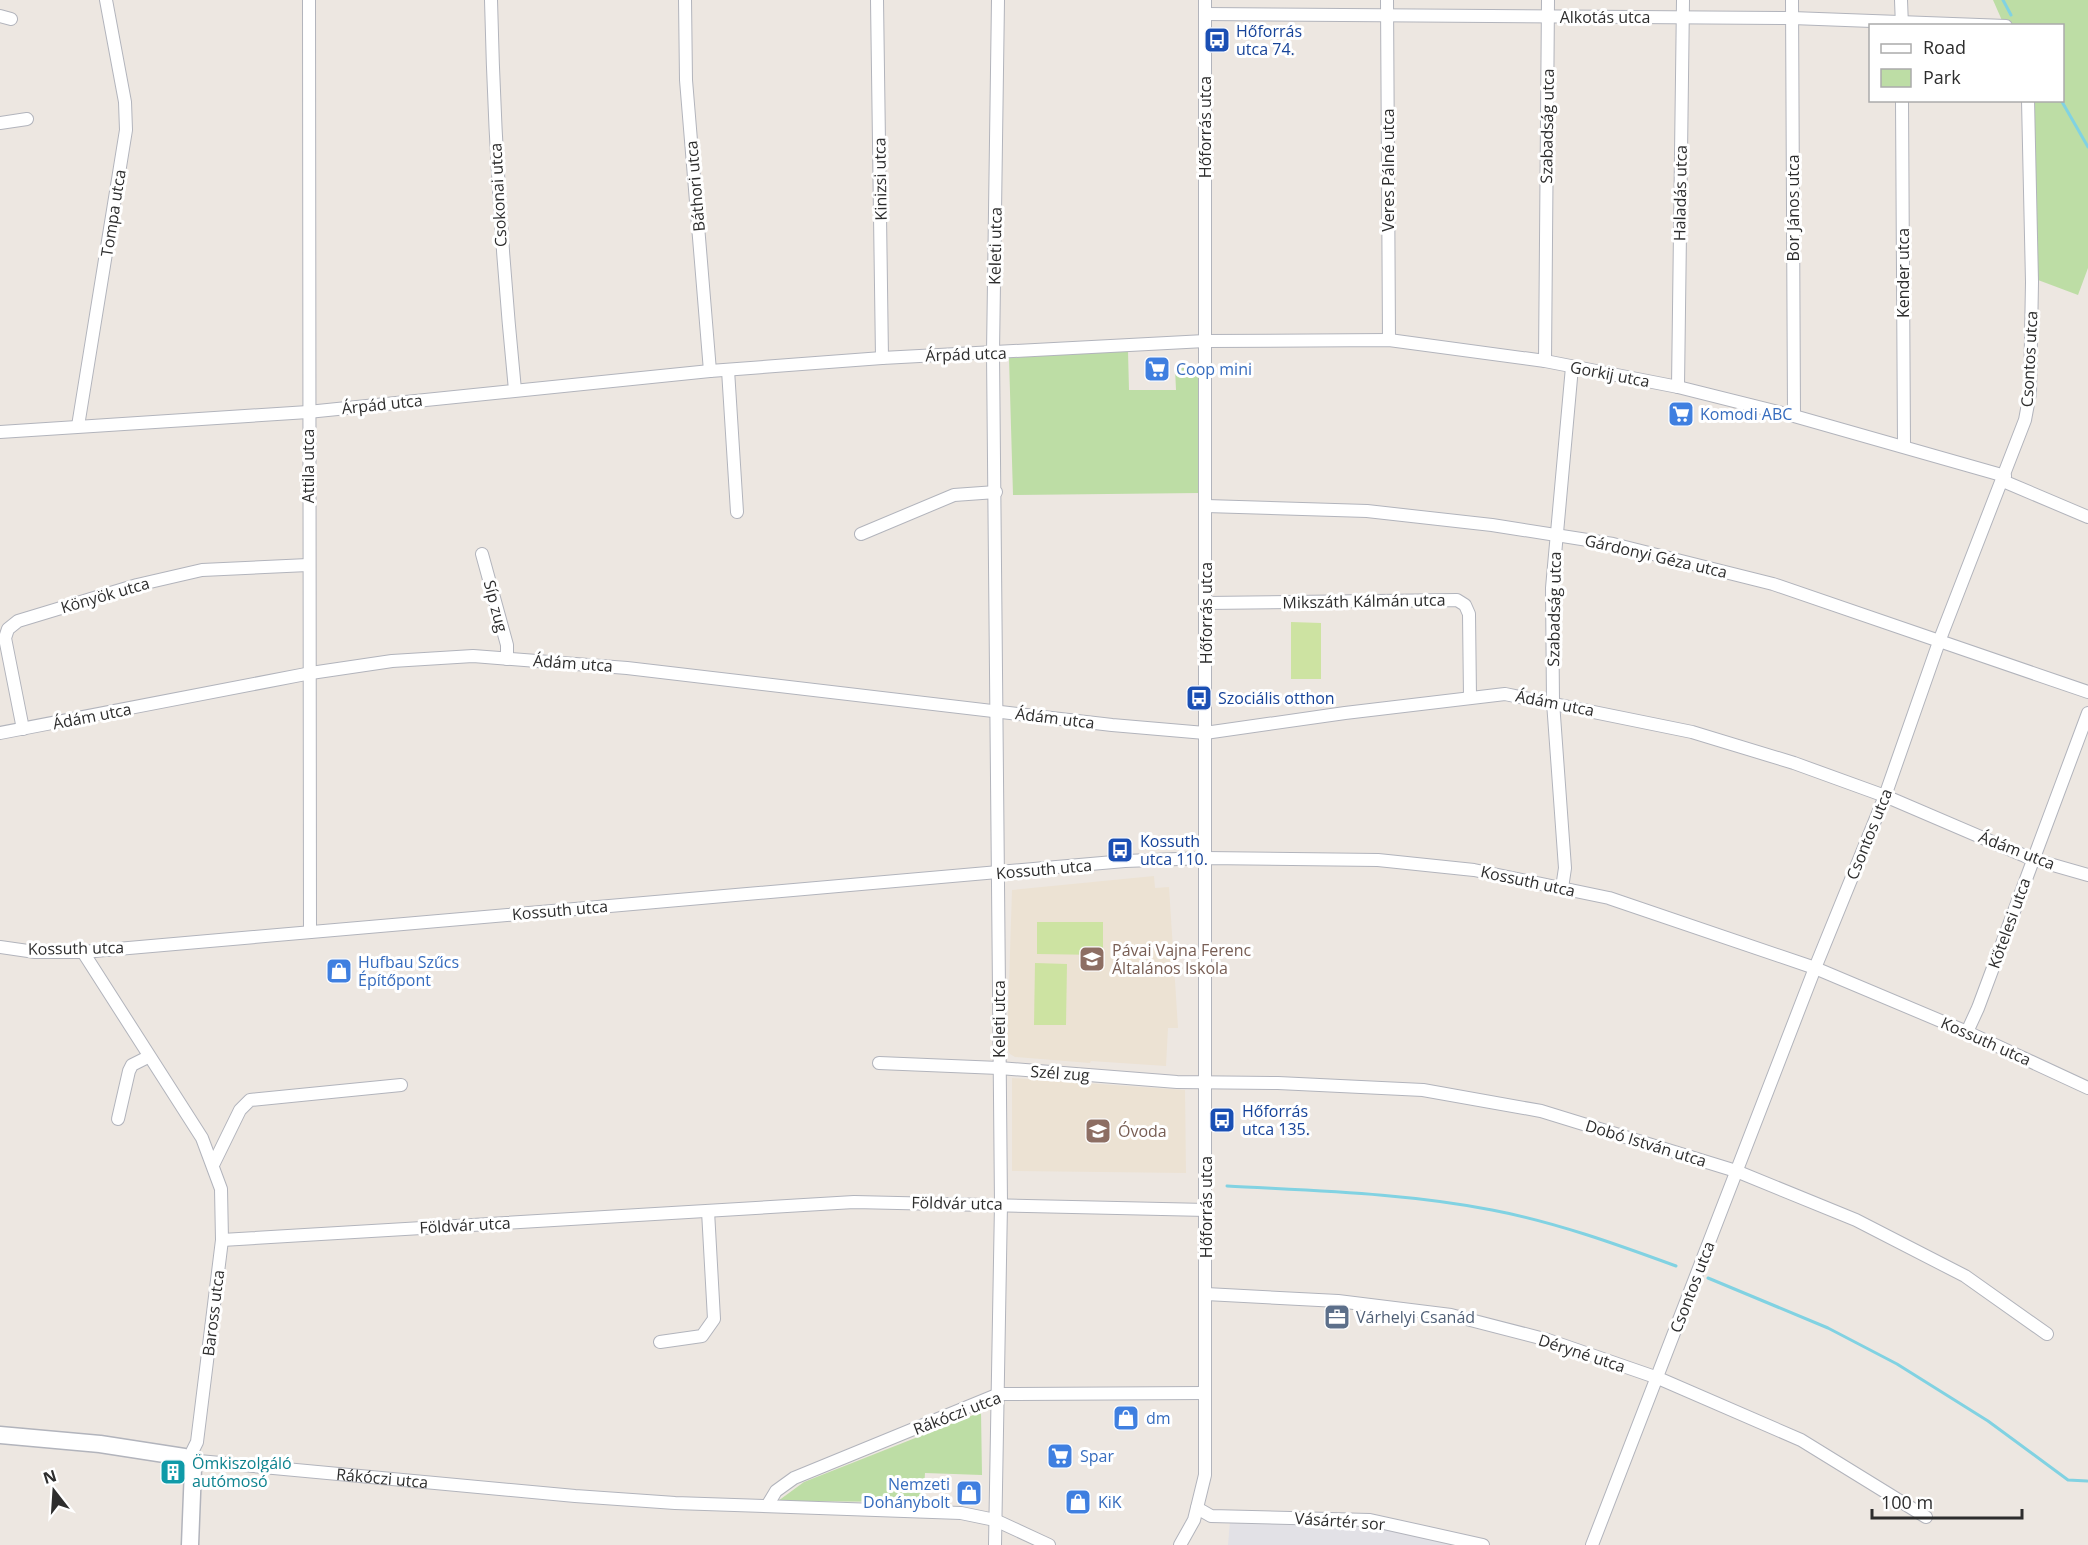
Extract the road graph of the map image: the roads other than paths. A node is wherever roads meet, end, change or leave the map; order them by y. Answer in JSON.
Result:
{"nodes":[{"id":1,"x":106,"y":0,"type":"edge"},
{"id":2,"x":309,"y":0,"type":"edge"},
{"id":3,"x":491,"y":0,"type":"edge"},
{"id":4,"x":685,"y":0,"type":"edge"},
{"id":5,"x":877,"y":0,"type":"edge"},
{"id":6,"x":998,"y":0,"type":"edge"},
{"id":7,"x":1205,"y":0,"type":"edge"},
{"id":8,"x":1387,"y":0,"type":"edge"},
{"id":9,"x":1548,"y":0,"type":"edge"},
{"id":10,"x":1683,"y":0,"type":"edge"},
{"id":11,"x":1792,"y":0,"type":"edge"},
{"id":12,"x":1901,"y":0,"type":"edge"},
{"id":13,"x":1205,"y":14,"type":"junction"},
{"id":14,"x":1387,"y":14,"type":"junction"},
{"id":15,"x":1548,"y":16,"type":"junction"},
{"id":16,"x":1683,"y":17,"type":"junction"},
{"id":17,"x":1792,"y":18,"type":"junction"},
{"id":18,"x":1902,"y":23,"type":"edge"},
{"id":19,"x":1954,"y":24,"type":"edge"},
{"id":20,"x":1902,"y":102,"type":"edge"},
{"id":21,"x":2028,"y":102,"type":"edge"},
{"id":22,"x":27,"y":119,"type":"dead end"},
{"id":23,"x":0,"y":123,"type":"edge"},
{"id":24,"x":1389,"y":339,"type":"junction"},
{"id":25,"x":1205,"y":341,"type":"junction"},
{"id":26,"x":993,"y":353,"type":"junction"},
{"id":27,"x":882,"y":358,"type":"junction"},
{"id":28,"x":1545,"y":361,"type":"junction"},
{"id":29,"x":1572,"y":367,"type":"junction"},
{"id":30,"x":728,"y":370,"type":"junction"},
{"id":31,"x":710,"y":371,"type":"junction"},
{"id":32,"x":1678,"y":387,"type":"junction"},
{"id":33,"x":515,"y":390,"type":"junction"},
{"id":34,"x":308,"y":412,"type":"junction"},
{"id":35,"x":1794,"y":416,"type":"junction"},
{"id":36,"x":78,"y":426,"type":"junction"},
{"id":37,"x":0,"y":432,"type":"edge"},
{"id":38,"x":1904,"y":446,"type":"junction"},
{"id":39,"x":2004,"y":479,"type":"junction"},
{"id":40,"x":996,"y":492,"type":"junction"},
{"id":41,"x":1206,"y":506,"type":"junction"},
{"id":42,"x":737,"y":512,"type":"dead end"},
{"id":43,"x":2088,"y":517,"type":"edge"},
{"id":44,"x":861,"y":534,"type":"dead end"},
{"id":45,"x":1555,"y":535,"type":"junction"},
{"id":46,"x":482,"y":554,"type":"dead end"},
{"id":47,"x":308,"y":566,"type":"junction"},
{"id":48,"x":1206,"y":603,"type":"junction"},
{"id":49,"x":1940,"y":639,"type":"junction"},
{"id":50,"x":507,"y":658,"type":"junction"},
{"id":51,"x":311,"y":673,"type":"junction"},
{"id":52,"x":2088,"y":692,"type":"edge"},
{"id":53,"x":1470,"y":697,"type":"junction"},
{"id":54,"x":1553,"y":702,"type":"junction"},
{"id":55,"x":996,"y":711,"type":"junction"},
{"id":56,"x":2088,"y":713,"type":"edge"},
{"id":57,"x":22,"y":729,"type":"junction"},
{"id":58,"x":1205,"y":733,"type":"junction"},
{"id":59,"x":0,"y":734,"type":"edge"},
{"id":60,"x":1885,"y":796,"type":"junction"},
{"id":61,"x":1205,"y":858,"type":"junction"},
{"id":62,"x":2032,"y":859,"type":"junction"},
{"id":63,"x":998,"y":873,"type":"junction"},
{"id":64,"x":2088,"y":875,"type":"edge"},
{"id":65,"x":1562,"y":888,"type":"junction"},
{"id":66,"x":310,"y":932,"type":"junction"},
{"id":67,"x":0,"y":947,"type":"edge"},
{"id":68,"x":83,"y":952,"type":"junction"},
{"id":69,"x":1815,"y":968,"type":"junction"},
{"id":70,"x":1967,"y":1032,"type":"junction"},
{"id":71,"x":148,"y":1057,"type":"junction"},
{"id":72,"x":879,"y":1063,"type":"dead end"},
{"id":73,"x":999,"y":1068,"type":"junction"},
{"id":74,"x":1206,"y":1081,"type":"junction"},
{"id":75,"x":401,"y":1085,"type":"dead end"},
{"id":76,"x":2088,"y":1088,"type":"edge"},
{"id":77,"x":118,"y":1119,"type":"dead end"},
{"id":78,"x":214,"y":1163,"type":"junction"},
{"id":79,"x":1736,"y":1171,"type":"junction"},
{"id":80,"x":1001,"y":1204,"type":"junction"},
{"id":81,"x":1207,"y":1210,"type":"junction"},
{"id":82,"x":708,"y":1211,"type":"junction"},
{"id":83,"x":222,"y":1240,"type":"junction"},
{"id":84,"x":1206,"y":1294,"type":"junction"},
{"id":85,"x":2047,"y":1334,"type":"dead end"},
{"id":86,"x":660,"y":1342,"type":"dead end"},
{"id":87,"x":1658,"y":1378,"type":"junction"},
{"id":88,"x":1205,"y":1393,"type":"junction"},
{"id":89,"x":999,"y":1394,"type":"junction"},
{"id":90,"x":0,"y":1435,"type":"edge"},
{"id":91,"x":188,"y":1460,"type":"junction"},
{"id":92,"x":767,"y":1506,"type":"junction"},
{"id":93,"x":1197,"y":1508,"type":"junction"},
{"id":94,"x":1926,"y":1517,"type":"dead end"},
{"id":95,"x":995,"y":1520,"type":"junction"},
{"id":96,"x":190,"y":1545,"type":"edge"},
{"id":97,"x":994,"y":1545,"type":"edge"},
{"id":98,"x":1049,"y":1545,"type":"edge"},
{"id":99,"x":1180,"y":1545,"type":"edge"},
{"id":100,"x":1483,"y":1545,"type":"edge"},
{"id":101,"x":1592,"y":1545,"type":"edge"}],
"edges":[{"from":1,"to":36,"type":"street","name":"Tompa utca"},
{"from":2,"to":34,"type":"street","name":"Attila utca"},
{"from":3,"to":33,"type":"street","name":"Csokonai utca"},
{"from":4,"to":31,"type":"street","name":"Báthori utca"},
{"from":5,"to":27,"type":"street","name":"Kinizsi utca"},
{"from":6,"to":26,"type":"street","name":"Keleti utca"},
{"from":7,"to":13,"type":"street","name":"Hőforrás utca"},
{"from":8,"to":14,"type":"street","name":"Veres Pálné utca"},
{"from":9,"to":15,"type":"street","name":"Szabadság utca"},
{"from":10,"to":16,"type":"street","name":"Haladás utca"},
{"from":11,"to":17,"type":"street","name":"Bor János utca"},
{"from":12,"to":18,"type":"street"},
{"from":13,"to":14,"type":"street","name":"Alkotás utca"},
{"from":13,"to":25,"type":"street","name":"Hőforrás utca"},
{"from":14,"to":15,"type":"street","name":"Alkotás utca"},
{"from":14,"to":24,"type":"street","name":"Veres Pálné utca"},
{"from":15,"to":16,"type":"street","name":"Alkotás utca"},
{"from":15,"to":28,"type":"street","name":"Szabadság utca"},
{"from":16,"to":17,"type":"street","name":"Alkotás utca"},
{"from":16,"to":32,"type":"street","name":"Haladás utca"},
{"from":17,"to":18,"type":"street","name":"Alkotás utca"},
{"from":17,"to":35,"type":"street","name":"Bor János utca"},
{"from":18,"to":19,"type":"street","name":"Alkotás utca"},
{"from":20,"to":38,"type":"street","name":"Kender utca"},
{"from":21,"to":39,"type":"street","name":"Csontos utca"},
{"from":22,"to":23,"type":"street"},
{"from":24,"to":25,"type":"street","name":"Gorkij utca"},
{"from":24,"to":28,"type":"street","name":"Gorkij utca"},
{"from":25,"to":26,"type":"street","name":"Árpád utca"},
{"from":25,"to":41,"type":"street","name":"Hőforrás utca"},
{"from":26,"to":27,"type":"street","name":"Árpád utca"},
{"from":26,"to":40,"type":"street","name":"Keleti utca"},
{"from":27,"to":30,"type":"street","name":"Árpád utca"},
{"from":28,"to":29,"type":"street","name":"Gorkij utca"},
{"from":29,"to":32,"type":"street","name":"Gorkij utca"},
{"from":29,"to":45,"type":"street","name":"Szabadság utca"},
{"from":30,"to":31,"type":"street","name":"Árpád utca"},
{"from":30,"to":42,"type":"street"},
{"from":31,"to":33,"type":"street","name":"Árpád utca"},
{"from":32,"to":35,"type":"street","name":"Gorkij utca"},
{"from":33,"to":34,"type":"street","name":"Árpád utca"},
{"from":34,"to":36,"type":"street","name":"Árpád utca"},
{"from":34,"to":47,"type":"street","name":"Attila utca"},
{"from":35,"to":38,"type":"street","name":"Gorkij utca"},
{"from":36,"to":37,"type":"street","name":"Árpád utca"},
{"from":38,"to":39,"type":"street","name":"Gorkij utca"},
{"from":39,"to":43,"type":"street","name":"Gorkij utca"},
{"from":39,"to":49,"type":"street","name":"Csontos utca"},
{"from":40,"to":44,"type":"street"},
{"from":40,"to":55,"type":"street","name":"Keleti utca"},
{"from":41,"to":45,"type":"street","name":"Gárdonyi Géza utca"},
{"from":41,"to":48,"type":"street","name":"Hőforrás utca"},
{"from":45,"to":49,"type":"street","name":"Gárdonyi Géza utca"},
{"from":45,"to":54,"type":"street","name":"Szabadság utca"},
{"from":46,"to":50,"type":"street","name":"Síp zug"},
{"from":47,"to":51,"type":"street","name":"Attila utca"},
{"from":47,"to":57,"type":"street","name":"Könyök utca"},
{"from":48,"to":53,"type":"street","name":"Mikszáth Kálmán utca"},
{"from":48,"to":58,"type":"street","name":"Hőforrás utca"},
{"from":49,"to":52,"type":"street","name":"Gárdonyi Géza utca"},
{"from":49,"to":60,"type":"street","name":"Csontos utca"},
{"from":50,"to":51,"type":"street","name":"Ádám utca"},
{"from":50,"to":55,"type":"street","name":"Ádám utca"},
{"from":51,"to":57,"type":"street","name":"Ádám utca"},
{"from":51,"to":66,"type":"street","name":"Attila utca"},
{"from":53,"to":54,"type":"street","name":"Ádám utca"},
{"from":53,"to":58,"type":"street","name":"Ádám utca"},
{"from":54,"to":60,"type":"street","name":"Ádám utca"},
{"from":54,"to":65,"type":"street","name":"Szabadság utca"},
{"from":55,"to":58,"type":"street","name":"Ádám utca"},
{"from":55,"to":63,"type":"street","name":"Keleti utca"},
{"from":56,"to":62,"type":"street","name":"Kötelesi utca"},
{"from":57,"to":59,"type":"street","name":"Ádám utca"},
{"from":58,"to":61,"type":"street","name":"Hőforrás utca"},
{"from":60,"to":62,"type":"street","name":"Ádám utca"},
{"from":60,"to":69,"type":"street","name":"Csontos utca"},
{"from":61,"to":63,"type":"street","name":"Kossuth utca"},
{"from":61,"to":65,"type":"street","name":"Kossuth utca"},
{"from":61,"to":74,"type":"street","name":"Hőforrás utca"},
{"from":62,"to":64,"type":"street","name":"Ádám utca"},
{"from":62,"to":70,"type":"street","name":"Kötelesi utca"},
{"from":63,"to":66,"type":"street","name":"Kossuth utca"},
{"from":63,"to":73,"type":"street","name":"Keleti utca"},
{"from":65,"to":69,"type":"street","name":"Kossuth utca"},
{"from":66,"to":68,"type":"street","name":"Kossuth utca"},
{"from":67,"to":68,"type":"street","name":"Kossuth utca"},
{"from":68,"to":71,"type":"street","name":"Baross utca"},
{"from":69,"to":70,"type":"street","name":"Kossuth utca"},
{"from":69,"to":79,"type":"street","name":"Csontos utca"},
{"from":70,"to":76,"type":"street","name":"Kossuth utca"},
{"from":71,"to":77,"type":"street"},
{"from":71,"to":78,"type":"street","name":"Baross utca"},
{"from":72,"to":73,"type":"street","name":"Szél zug"},
{"from":73,"to":74,"type":"street","name":"Szél zug"},
{"from":73,"to":80,"type":"street","name":"Keleti utca"},
{"from":74,"to":79,"type":"street","name":"Dobó István utca"},
{"from":74,"to":81,"type":"street","name":"Hőforrás utca"},
{"from":75,"to":78,"type":"street"},
{"from":78,"to":83,"type":"street","name":"Baross utca"},
{"from":79,"to":85,"type":"street","name":"Dobó István utca"},
{"from":79,"to":87,"type":"street","name":"Csontos utca"},
{"from":80,"to":81,"type":"street","name":"Földvár utca"},
{"from":80,"to":82,"type":"street","name":"Földvár utca"},
{"from":80,"to":89,"type":"street","name":"Keleti utca"},
{"from":81,"to":84,"type":"street","name":"Hőforrás utca"},
{"from":82,"to":83,"type":"street","name":"Földvár utca"},
{"from":82,"to":86,"type":"street"},
{"from":83,"to":91,"type":"street","name":"Baross utca"},
{"from":84,"to":87,"type":"street","name":"Déryné utca"},
{"from":84,"to":88,"type":"street","name":"Hőforrás utca"},
{"from":87,"to":94,"type":"street","name":"Déryné utca"},
{"from":87,"to":101,"type":"street","name":"Csontos utca"},
{"from":88,"to":89,"type":"street","name":"Rákóczi utca"},
{"from":88,"to":93,"type":"street","name":"Hőforrás utca"},
{"from":89,"to":92,"type":"street","name":"Rákóczi utca"},
{"from":89,"to":95,"type":"street","name":"Keleti utca"},
{"from":90,"to":91,"type":"main road","name":"Rákóczi utca"},
{"from":91,"to":92,"type":"street","name":"Rákóczi utca"},
{"from":91,"to":96,"type":"main road"},
{"from":92,"to":95,"type":"street","name":"Rákóczi utca"},
{"from":93,"to":99,"type":"street","name":"Hőforrás utca"},
{"from":93,"to":100,"type":"street","name":"Vásártér sor"},
{"from":95,"to":97,"type":"street","name":"Keleti utca"},
{"from":95,"to":98,"type":"street","name":"Rákóczi utca"}]}
